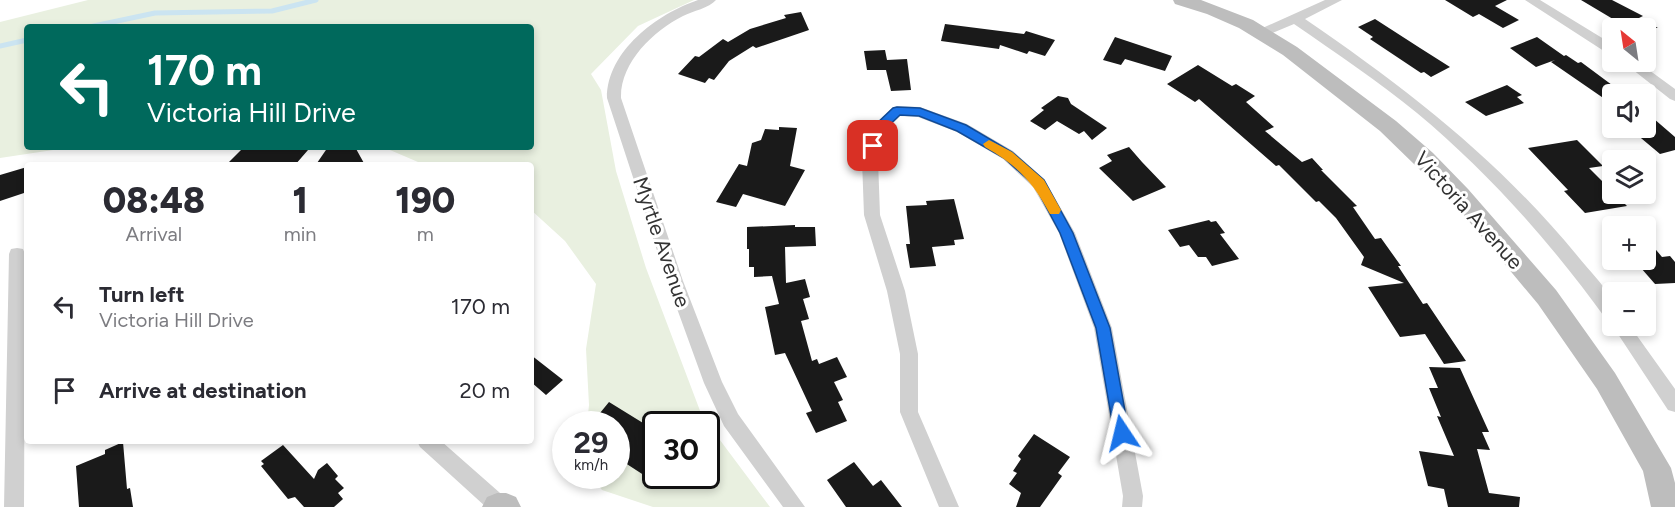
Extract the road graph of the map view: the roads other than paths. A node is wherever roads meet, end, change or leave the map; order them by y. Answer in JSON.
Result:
{"nodes":[{"id":1,"x":710,"y":0,"type":"edge"},
{"id":2,"x":1182,"y":0,"type":"edge"},
{"id":3,"x":1336,"y":0,"type":"edge"},
{"id":4,"x":1531,"y":0,"type":"edge"},
{"id":5,"x":1295,"y":18,"type":"junction"},
{"id":6,"x":1263,"y":33,"type":"junction"},
{"id":7,"x":1602,"y":44,"type":"edge"},
{"id":8,"x":1643,"y":72,"type":"edge"},
{"id":9,"x":1675,"y":96,"type":"edge"},
{"id":10,"x":15,"y":255,"type":"edge"},
{"id":11,"x":1602,"y":299,"type":"edge"},
{"id":12,"x":1628,"y":336,"type":"edge"},
{"id":13,"x":1675,"y":404,"type":"edge"},
{"id":14,"x":430,"y":444,"type":"edge"},
{"id":15,"x":1666,"y":470,"type":"edge"},
{"id":16,"x":14,"y":507,"type":"edge"},
{"id":17,"x":499,"y":507,"type":"edge"},
{"id":18,"x":506,"y":507,"type":"edge"},
{"id":19,"x":795,"y":507,"type":"edge"},
{"id":20,"x":949,"y":507,"type":"edge"},
{"id":21,"x":1132,"y":507,"type":"edge"},
{"id":22,"x":1666,"y":507,"type":"edge"}],
"edges":[{"from":1,"to":19,"type":"street","name":"Myrtle Avenue"},
{"from":2,"to":6,"type":"main road","name":"Victoria Avenue"},
{"from":3,"to":5,"type":"street"},
{"from":4,"to":7,"type":"street"},
{"from":5,"to":6,"type":"street"},
{"from":5,"to":11,"type":"street"},
{"from":6,"to":15,"type":"main road","name":"Victoria Avenue"},
{"from":8,"to":9,"type":"street"},
{"from":10,"to":16,"type":"street"},
{"from":12,"to":13,"type":"street"},
{"from":14,"to":17,"type":"street"},
{"from":15,"to":22,"type":"main road","name":"Victoria Avenue"},
{"from":17,"to":18,"type":"main road"},
{"from":20,"to":21,"type":"street"}]}
